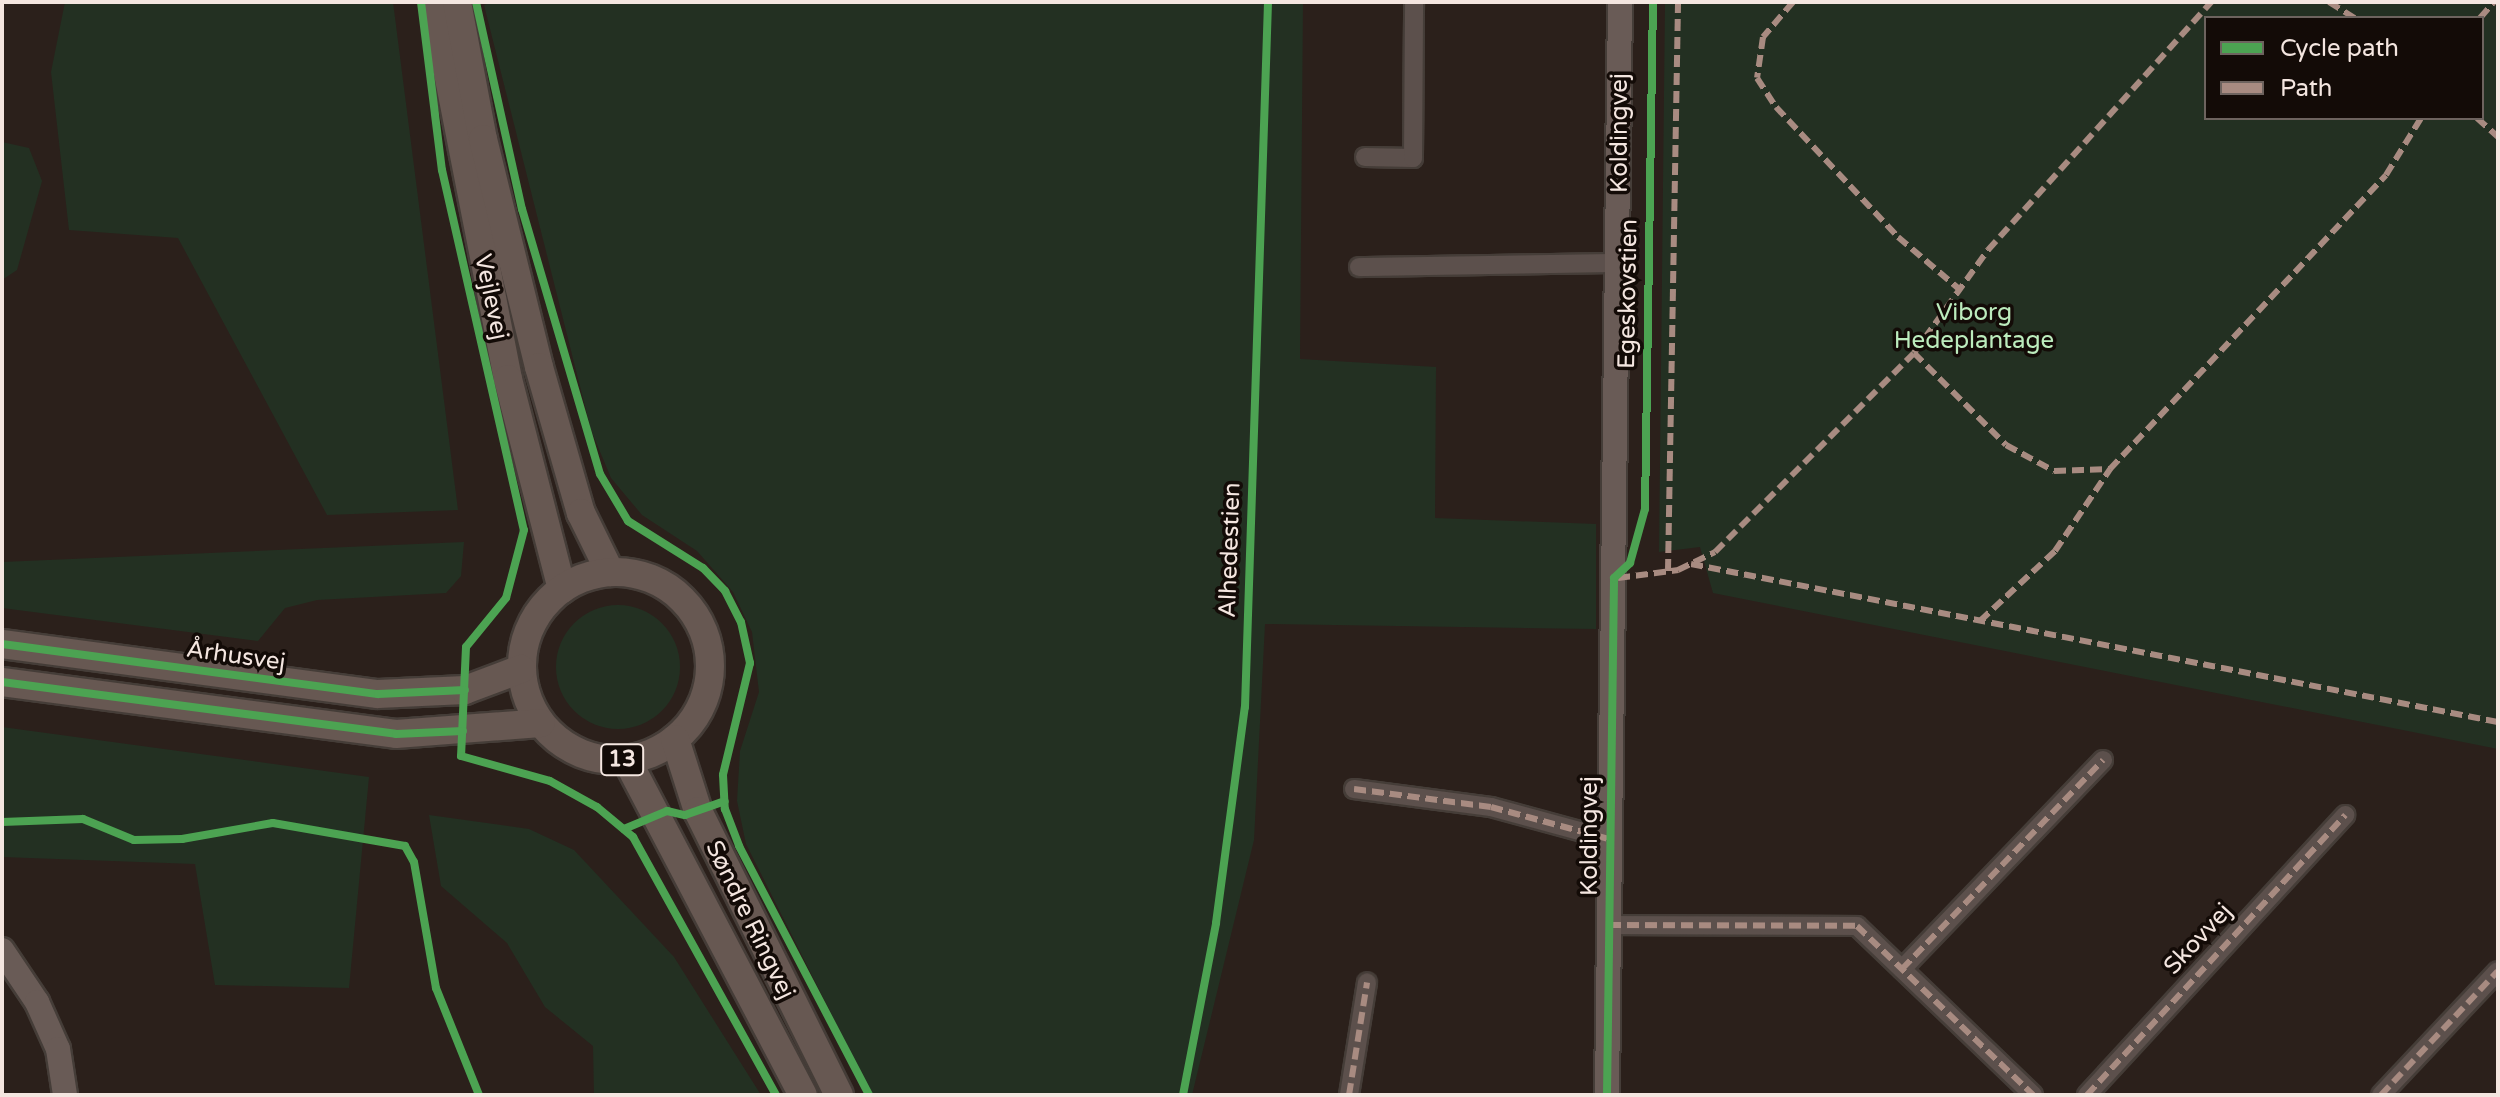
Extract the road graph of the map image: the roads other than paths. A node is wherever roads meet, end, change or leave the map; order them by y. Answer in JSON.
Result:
{"nodes":[{"id":1,"x":434,"y":2,"type":"edge"},
{"id":2,"x":457,"y":2,"type":"edge"},
{"id":3,"x":1414,"y":2,"type":"edge"},
{"id":4,"x":1620,"y":2,"type":"edge"},
{"id":5,"x":1365,"y":157,"type":"dead end"},
{"id":6,"x":1619,"y":263,"type":"junction"},
{"id":7,"x":1359,"y":267,"type":"dead end"},
{"id":8,"x":610,"y":572,"type":"junction"},
{"id":9,"x":562,"y":589,"type":"junction"},
{"id":10,"x":2,"y":644,"type":"edge"},
{"id":11,"x":521,"y":669,"type":"junction"},
{"id":12,"x":2,"y":682,"type":"edge"},
{"id":13,"x":541,"y":723,"type":"junction"},
{"id":14,"x":675,"y":739,"type":"junction"},
{"id":15,"x":627,"y":760,"type":"junction"},
{"id":16,"x":2103,"y":760,"type":"dead end"},
{"id":17,"x":1354,"y":789,"type":"dead end"},
{"id":18,"x":2345,"y":815,"type":"dead end"},
{"id":19,"x":1609,"y":839,"type":"junction"},
{"id":20,"x":1609,"y":925,"type":"junction"},
{"id":21,"x":2,"y":950,"type":"edge"},
{"id":22,"x":1902,"y":969,"type":"junction"},
{"id":23,"x":2498,"y":971,"type":"edge"},
{"id":24,"x":1367,"y":982,"type":"dead end"},
{"id":25,"x":65,"y":1095,"type":"edge"},
{"id":26,"x":803,"y":1095,"type":"edge"},
{"id":27,"x":839,"y":1095,"type":"edge"},
{"id":28,"x":1349,"y":1095,"type":"edge"},
{"id":29,"x":1607,"y":1095,"type":"edge"},
{"id":30,"x":2033,"y":1095,"type":"edge"},
{"id":31,"x":2087,"y":1095,"type":"edge"},
{"id":32,"x":2381,"y":1095,"type":"edge"}],
"edges":[{"from":1,"to":9,"type":"main road","name":"Vejlevej"},
{"from":2,"to":8,"type":"main road","name":"Vejlevej"},
{"from":3,"to":5,"type":"street"},
{"from":4,"to":6,"type":"street","name":"Koldingvej"},
{"from":6,"to":7,"type":"street"},
{"from":6,"to":19,"type":"street","name":"Koldingvej"},
{"from":8,"to":9,"type":"main road","number":"13"},
{"from":8,"to":14,"type":"main road","number":"13"},
{"from":9,"to":11,"type":"main road","number":"13"},
{"from":10,"to":11,"type":"main road","name":"Århusvej"},
{"from":11,"to":13,"type":"main road","number":"13"},
{"from":12,"to":13,"type":"main road"},
{"from":13,"to":15,"type":"main road","number":"13"},
{"from":14,"to":15,"type":"main road","number":"13"},
{"from":14,"to":27,"type":"main road","name":"Søndre Ringvej","number":"13"},
{"from":15,"to":26,"type":"main road","name":"Søndre Ringvej","number":"13"},
{"from":16,"to":22,"type":"street"},
{"from":17,"to":19,"type":"street","name":"Koldingvej"},
{"from":18,"to":31,"type":"street","name":"Skovvej"},
{"from":19,"to":20,"type":"street","name":"Koldingvej"},
{"from":20,"to":22,"type":"street"},
{"from":20,"to":29,"type":"street","name":"Koldingvej"},
{"from":21,"to":25,"type":"street"},
{"from":22,"to":30,"type":"street"},
{"from":23,"to":32,"type":"street"},
{"from":24,"to":28,"type":"street"}]}
